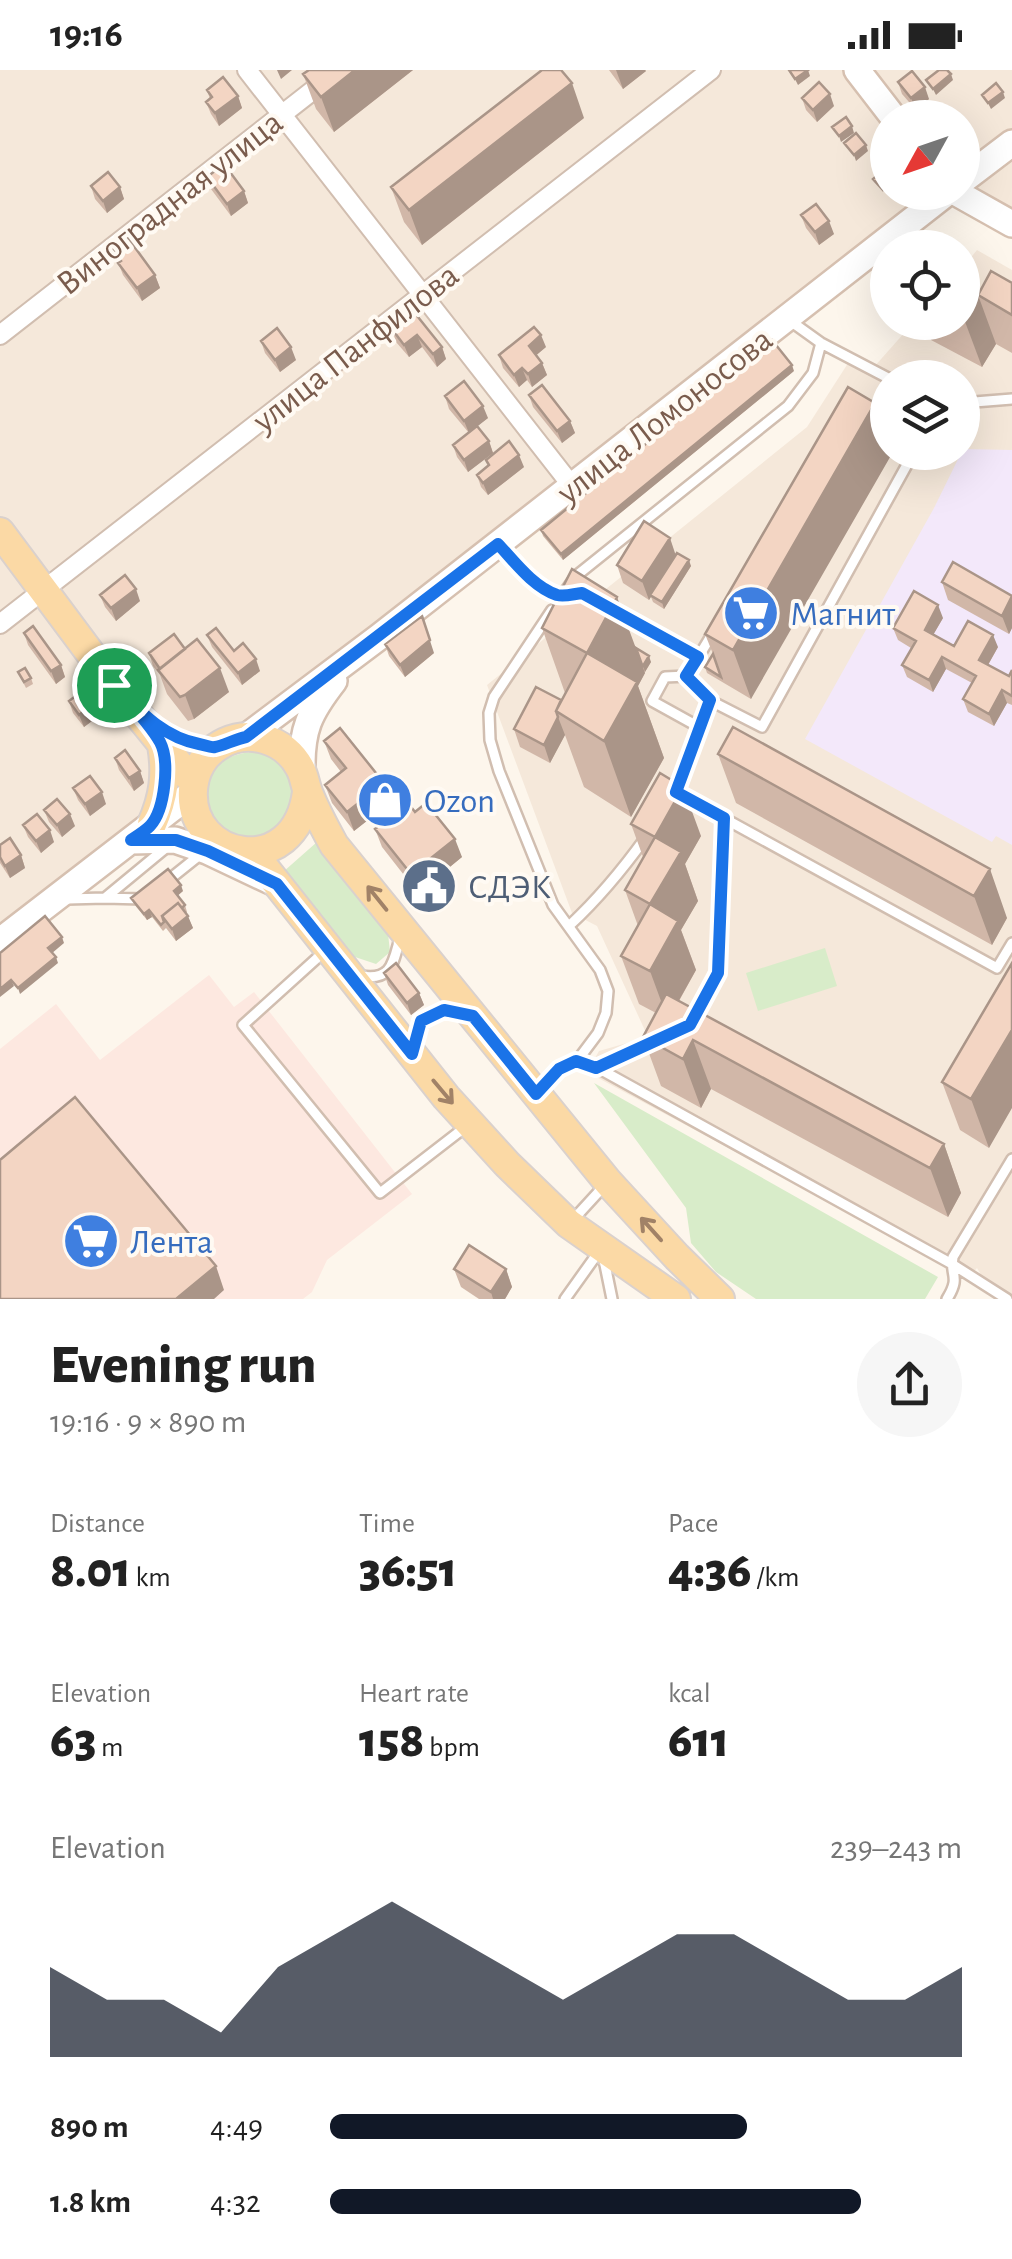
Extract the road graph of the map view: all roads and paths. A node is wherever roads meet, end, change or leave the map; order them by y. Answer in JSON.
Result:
{"nodes":[{"id":1,"x":247,"y":70,"type":"edge"},
{"id":2,"x":339,"y":70,"type":"edge"},
{"id":3,"x":710,"y":70,"type":"edge"},
{"id":4,"x":857,"y":70,"type":"edge"},
{"id":5,"x":880,"y":100,"type":"edge"},
{"id":6,"x":282,"y":115,"type":"junction"},
{"id":7,"x":1012,"y":143,"type":"edge"},
{"id":8,"x":980,"y":167,"type":"edge"},
{"id":9,"x":980,"y":207,"type":"edge"},
{"id":10,"x":928,"y":210,"type":"edge"},
{"id":11,"x":1012,"y":224,"type":"edge"},
{"id":12,"x":422,"y":295,"type":"junction"},
{"id":13,"x":786,"y":319,"type":"junction"},
{"id":14,"x":0,"y":335,"type":"edge"},
{"id":15,"x":822,"y":344,"type":"junction"},
{"id":16,"x":870,"y":369,"type":"edge"},
{"id":17,"x":1012,"y":400,"type":"edge"},
{"id":18,"x":980,"y":402,"type":"edge"},
{"id":19,"x":858,"y":416,"type":"edge"},
{"id":20,"x":870,"y":418,"type":"edge"},
{"id":21,"x":904,"y":470,"type":"edge"},
{"id":22,"x":572,"y":486,"type":"junction"},
{"id":23,"x":0,"y":532,"type":"edge"},
{"id":24,"x":498,"y":544,"type":"junction"},
{"id":25,"x":44,"y":590,"type":"junction"},
{"id":26,"x":582,"y":593,"type":"edge"},
{"id":27,"x":562,"y":596,"type":"junction"},
{"id":28,"x":599,"y":602,"type":"edge"},
{"id":29,"x":723,"y":617,"type":"edge"},
{"id":30,"x":0,"y":624,"type":"edge"},
{"id":31,"x":379,"y":636,"type":"junction"},
{"id":32,"x":698,"y":657,"type":"junction"},
{"id":33,"x":686,"y":676,"type":"junction"},
{"id":34,"x":114,"y":685,"type":"junction"},
{"id":35,"x":710,"y":700,"type":"junction"},
{"id":36,"x":698,"y":727,"type":"junction"},
{"id":37,"x":246,"y":737,"type":"junction"},
{"id":38,"x":161,"y":743,"type":"junction"},
{"id":39,"x":217,"y":747,"type":"junction"},
{"id":40,"x":305,"y":782,"type":"junction"},
{"id":41,"x":193,"y":788,"type":"junction"},
{"id":42,"x":676,"y":792,"type":"junction"},
{"id":43,"x":666,"y":808,"type":"edge"},
{"id":44,"x":724,"y":818,"type":"junction"},
{"id":45,"x":655,"y":824,"type":"edge"},
{"id":46,"x":153,"y":835,"type":"junction"},
{"id":47,"x":205,"y":850,"type":"junction"},
{"id":48,"x":252,"y":852,"type":"junction"},
{"id":49,"x":277,"y":884,"type":"junction"},
{"id":50,"x":160,"y":887,"type":"edge"},
{"id":51,"x":105,"y":898,"type":"junction"},
{"id":52,"x":55,"y":899,"type":"junction"},
{"id":53,"x":145,"y":899,"type":"edge"},
{"id":54,"x":570,"y":926,"type":"junction"},
{"id":55,"x":402,"y":929,"type":"junction"},
{"id":56,"x":0,"y":941,"type":"edge"},
{"id":57,"x":1012,"y":943,"type":"edge"},
{"id":58,"x":328,"y":948,"type":"junction"},
{"id":59,"x":348,"y":974,"type":"junction"},
{"id":60,"x":473,"y":1016,"type":"junction"},
{"id":61,"x":690,"y":1025,"type":"edge"},
{"id":62,"x":658,"y":1039,"type":"edge"},
{"id":63,"x":412,"y":1054,"type":"junction"},
{"id":64,"x":576,"y":1061,"type":"junction"},
{"id":65,"x":596,"y":1068,"type":"junction"},
{"id":66,"x":536,"y":1094,"type":"junction"},
{"id":67,"x":470,"y":1124,"type":"junction"},
{"id":68,"x":1012,"y":1159,"type":"edge"},
{"id":69,"x":1008,"y":1176,"type":"edge"},
{"id":70,"x":608,"y":1182,"type":"junction"},
{"id":71,"x":569,"y":1224,"type":"junction"},
{"id":72,"x":601,"y":1248,"type":"junction"},
{"id":73,"x":952,"y":1264,"type":"junction"},
{"id":74,"x":565,"y":1299,"type":"edge"},
{"id":75,"x":612,"y":1299,"type":"edge"},
{"id":76,"x":676,"y":1299,"type":"edge"},
{"id":77,"x":720,"y":1299,"type":"edge"},
{"id":78,"x":947,"y":1299,"type":"edge"},
{"id":79,"x":1006,"y":1299,"type":"edge"}],
"edges":[{"from":1,"to":6,"type":"street"},
{"from":2,"to":6,"type":"street","name":"Виноградная улица"},
{"from":3,"to":12,"type":"street","name":"улица Панфилова"},
{"from":4,"to":5,"type":"street"},
{"from":6,"to":12,"type":"street"},
{"from":6,"to":14,"type":"street","name":"Виноградная улица"},
{"from":7,"to":8,"type":"street"},
{"from":9,"to":11,"type":"street"},
{"from":10,"to":13,"type":"street","name":"улица Ломоносова"},
{"from":12,"to":22,"type":"street"},
{"from":12,"to":25,"type":"street","name":"улица Панфилова"},
{"from":13,"to":15,"type":"lane"},
{"from":13,"to":22,"type":"street","name":"улица Ломоносова"},
{"from":15,"to":16,"type":"lane"},
{"from":15,"to":27,"type":"lane"},
{"from":17,"to":18,"type":"lane"},
{"from":19,"to":20,"type":"lane"},
{"from":21,"to":35,"type":"lane"},
{"from":22,"to":24,"type":"street","name":"улица Ломоносова"},
{"from":23,"to":25,"type":"main road"},
{"from":24,"to":27,"type":"lane"},
{"from":24,"to":31,"type":"street","name":"улица Ломоносова"},
{"from":25,"to":30,"type":"street","name":"улица Панфилова"},
{"from":25,"to":34,"type":"main road"},
{"from":26,"to":27,"type":"lane"},
{"from":27,"to":54,"type":"lane"},
{"from":28,"to":32,"type":"lane"},
{"from":29,"to":32,"type":"lane"},
{"from":31,"to":37,"type":"street","name":"улица Ломоносова"},
{"from":31,"to":40,"type":"street","name":"улица Ломоносова"},
{"from":32,"to":33,"type":"lane"},
{"from":33,"to":35,"type":"lane"},
{"from":33,"to":36,"type":"lane"},
{"from":34,"to":38,"type":"main road"},
{"from":34,"to":39,"type":"main road"},
{"from":35,"to":36,"type":"lane"},
{"from":36,"to":42,"type":"lane"},
{"from":37,"to":39,"type":"main road"},
{"from":37,"to":40,"type":"main road"},
{"from":38,"to":41,"type":"main road"},
{"from":38,"to":46,"type":"main road"},
{"from":39,"to":41,"type":"main road"},
{"from":40,"to":48,"type":"main road"},
{"from":55,"to":40,"type":"main road","one_way":true},
{"from":41,"to":46,"type":"street"},
{"from":41,"to":48,"type":"main road"},
{"from":42,"to":43,"type":"lane"},
{"from":42,"to":44,"type":"lane"},
{"from":44,"to":57,"type":"lane"},
{"from":44,"to":61,"type":"lane"},
{"from":45,"to":54,"type":"lane"},
{"from":46,"to":47,"type":"street"},
{"from":46,"to":51,"type":"lane"},
{"from":46,"to":52,"type":"street"},
{"from":47,"to":49,"type":"street"},
{"from":47,"to":50,"type":"lane"},
{"from":48,"to":49,"type":"main road"},
{"from":49,"to":58,"type":"main road"},
{"from":51,"to":52,"type":"lane"},
{"from":51,"to":53,"type":"lane"},
{"from":52,"to":56,"type":"street"},
{"from":54,"to":64,"type":"lane"},
{"from":55,"to":59,"type":"lane"},
{"from":55,"to":60,"type":"main road"},
{"from":58,"to":59,"type":"main road"},
{"from":58,"to":67,"type":"lane"},
{"from":59,"to":63,"type":"main road"},
{"from":60,"to":63,"type":"lane"},
{"from":60,"to":66,"type":"main road"},
{"from":62,"to":65,"type":"lane"},
{"from":63,"to":67,"type":"main road","one_way":true},
{"from":64,"to":65,"type":"lane"},
{"from":64,"to":66,"type":"lane"},
{"from":65,"to":73,"type":"lane"},
{"from":66,"to":70,"type":"main road"},
{"from":67,"to":71,"type":"main road"},
{"from":68,"to":69,"type":"lane"},
{"from":69,"to":73,"type":"lane"},
{"from":70,"to":71,"type":"lane"},
{"from":77,"to":70,"type":"main road","one_way":true},
{"from":71,"to":72,"type":"main road"},
{"from":72,"to":74,"type":"lane"},
{"from":72,"to":75,"type":"lane"},
{"from":72,"to":76,"type":"main road"},
{"from":73,"to":78,"type":"lane"},
{"from":73,"to":79,"type":"lane"}]}
